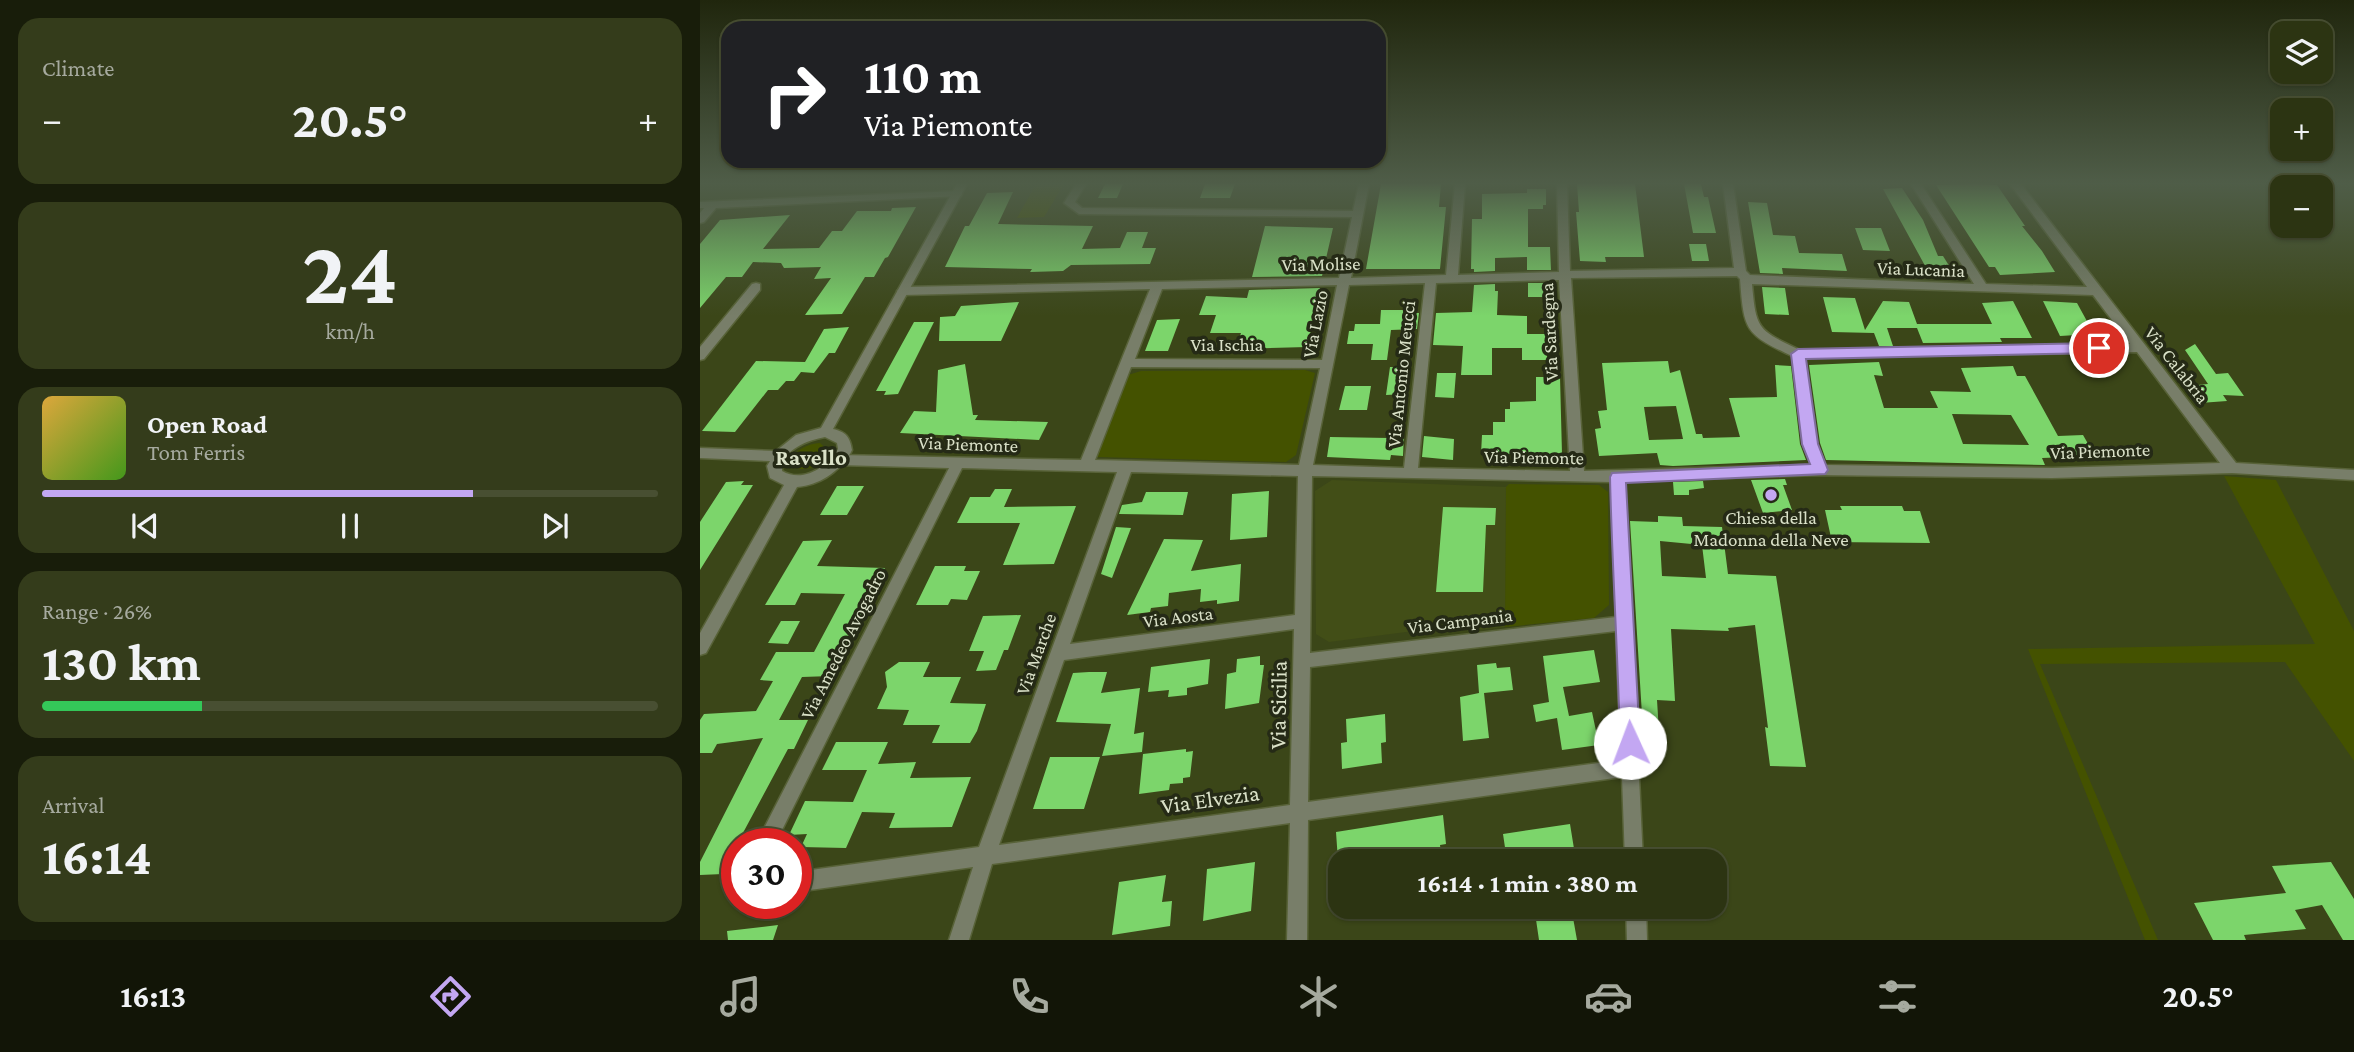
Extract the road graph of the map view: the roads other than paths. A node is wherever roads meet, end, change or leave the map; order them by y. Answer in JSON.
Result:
{"nodes":[{"id":1,"x":938,"y":228,"type":"edge"},
{"id":2,"x":1354,"y":228,"type":"edge"},
{"id":3,"x":1456,"y":228,"type":"edge"},
{"id":4,"x":1563,"y":228,"type":"edge"},
{"id":5,"x":1735,"y":228,"type":"edge"},
{"id":6,"x":1944,"y":228,"type":"edge"},
{"id":7,"x":2048,"y":228,"type":"edge"},
{"id":8,"x":1565,"y":275,"type":"junction"},
{"id":9,"x":1743,"y":275,"type":"junction"},
{"id":10,"x":1431,"y":279,"type":"junction"},
{"id":11,"x":1452,"y":279,"type":"junction"},
{"id":12,"x":1343,"y":281,"type":"junction"},
{"id":13,"x":1158,"y":284,"type":"junction"},
{"id":14,"x":756,"y":287,"type":"dead end"},
{"id":15,"x":1983,"y":288,"type":"junction"},
{"id":16,"x":903,"y":291,"type":"junction"},
{"id":17,"x":2096,"y":291,"type":"junction"},
{"id":18,"x":2139,"y":348,"type":"junction"},
{"id":19,"x":1798,"y":354,"type":"junction"},
{"id":20,"x":700,"y":356,"type":"edge"},
{"id":21,"x":1126,"y":363,"type":"junction"},
{"id":22,"x":1326,"y":364,"type":"junction"},
{"id":23,"x":825,"y":432,"type":"junction"},
{"id":24,"x":700,"y":453,"type":"edge"},
{"id":25,"x":778,"y":456,"type":"junction"},
{"id":26,"x":839,"y":460,"type":"junction"},
{"id":27,"x":958,"y":463,"type":"junction"},
{"id":28,"x":1085,"y":467,"type":"junction"},
{"id":29,"x":1125,"y":468,"type":"junction"},
{"id":30,"x":2232,"y":468,"type":"junction"},
{"id":31,"x":1820,"y":470,"type":"junction"},
{"id":32,"x":1305,"y":471,"type":"junction"},
{"id":33,"x":1410,"y":474,"type":"junction"},
{"id":34,"x":2354,"y":475,"type":"edge"},
{"id":35,"x":1577,"y":477,"type":"junction"},
{"id":36,"x":1618,"y":477,"type":"junction"},
{"id":37,"x":793,"y":482,"type":"junction"},
{"id":38,"x":1303,"y":621,"type":"junction"},
{"id":39,"x":1624,"y":623,"type":"junction"},
{"id":40,"x":700,"y":648,"type":"edge"},
{"id":41,"x":1059,"y":653,"type":"junction"},
{"id":42,"x":1302,"y":661,"type":"junction"},
{"id":43,"x":1631,"y":767,"type":"junction"},
{"id":44,"x":1299,"y":811,"type":"junction"},
{"id":45,"x":773,"y":828,"type":"edge"},
{"id":46,"x":1634,"y":849,"type":"edge"},
{"id":47,"x":986,"y":855,"type":"junction"},
{"id":48,"x":812,"y":880,"type":"edge"},
{"id":49,"x":1636,"y":919,"type":"edge"},
{"id":50,"x":959,"y":940,"type":"edge"},
{"id":51,"x":1297,"y":940,"type":"edge"},
{"id":52,"x":1637,"y":940,"type":"edge"}],
"edges":[{"from":1,"to":16,"type":"street"},
{"from":2,"to":12,"type":"street","name":"Via Lazio"},
{"from":3,"to":11,"type":"street"},
{"from":4,"to":8,"type":"street","name":"Via Sardegna"},
{"from":5,"to":9,"type":"street"},
{"from":6,"to":15,"type":"street"},
{"from":7,"to":17,"type":"street","name":"Via Calabria"},
{"from":8,"to":9,"type":"street","name":"Via Molise"},
{"from":8,"to":11,"type":"street","name":"Via Molise"},
{"from":8,"to":35,"type":"street","name":"Via Sardegna"},
{"from":9,"to":15,"type":"street","name":"Via Lucania"},
{"from":9,"to":19,"type":"street"},
{"from":10,"to":11,"type":"street","name":"Via Molise"},
{"from":10,"to":12,"type":"street","name":"Via Molise"},
{"from":10,"to":33,"type":"street","name":"Via Antonio Meucci"},
{"from":12,"to":13,"type":"street","name":"Via Molise"},
{"from":12,"to":22,"type":"street","name":"Via Lazio"},
{"from":13,"to":16,"type":"street","name":"Via Molise"},
{"from":13,"to":21,"type":"street"},
{"from":14,"to":20,"type":"street"},
{"from":15,"to":17,"type":"street","name":"Via Lucania"},
{"from":16,"to":23,"type":"street"},
{"from":17,"to":18,"type":"street","name":"Via Calabria"},
{"from":18,"to":19,"type":"street"},
{"from":18,"to":30,"type":"street","name":"Via Calabria"},
{"from":19,"to":31,"type":"street"},
{"from":21,"to":22,"type":"street","name":"Via Ischia"},
{"from":21,"to":28,"type":"street"},
{"from":22,"to":32,"type":"street","name":"Via Lazio"},
{"from":23,"to":25,"type":"street"},
{"from":23,"to":26,"type":"street"},
{"from":24,"to":25,"type":"street"},
{"from":25,"to":37,"type":"street"},
{"from":26,"to":27,"type":"street","name":"Via Piemonte"},
{"from":26,"to":37,"type":"street"},
{"from":27,"to":28,"type":"street","name":"Via Piemonte"},
{"from":27,"to":45,"type":"street","name":"Via Amedeo Avogadro"},
{"from":28,"to":29,"type":"street","name":"Via Piemonte"},
{"from":29,"to":32,"type":"street","name":"Via Piemonte"},
{"from":29,"to":41,"type":"street","name":"Via Marche"},
{"from":30,"to":31,"type":"street","name":"Via Piemonte"},
{"from":30,"to":34,"type":"street","name":"Via Piemonte"},
{"from":31,"to":36,"type":"street","name":"Via Piemonte"},
{"from":32,"to":33,"type":"street","name":"Via Piemonte"},
{"from":32,"to":38,"type":"street","name":"Via Sicilia"},
{"from":33,"to":35,"type":"street","name":"Via Piemonte"},
{"from":35,"to":36,"type":"street","name":"Via Piemonte"},
{"from":36,"to":39,"type":"street"},
{"from":37,"to":40,"type":"street"},
{"from":38,"to":41,"type":"street","name":"Via Aosta"},
{"from":38,"to":42,"type":"street","name":"Via Sicilia"},
{"from":39,"to":42,"type":"street","name":"Via Campania"},
{"from":39,"to":43,"type":"street"},
{"from":41,"to":47,"type":"street","name":"Via Marche"},
{"from":42,"to":44,"type":"street","name":"Via Sicilia"},
{"from":43,"to":44,"type":"street","name":"Via Elvezia"},
{"from":43,"to":46,"type":"street"},
{"from":44,"to":47,"type":"street","name":"Via Elvezia"},
{"from":44,"to":51,"type":"street","name":"Via Sicilia"},
{"from":47,"to":48,"type":"street","name":"Via Elvezia"},
{"from":47,"to":50,"type":"street","name":"Via Marche"},
{"from":49,"to":52,"type":"street"}]}
